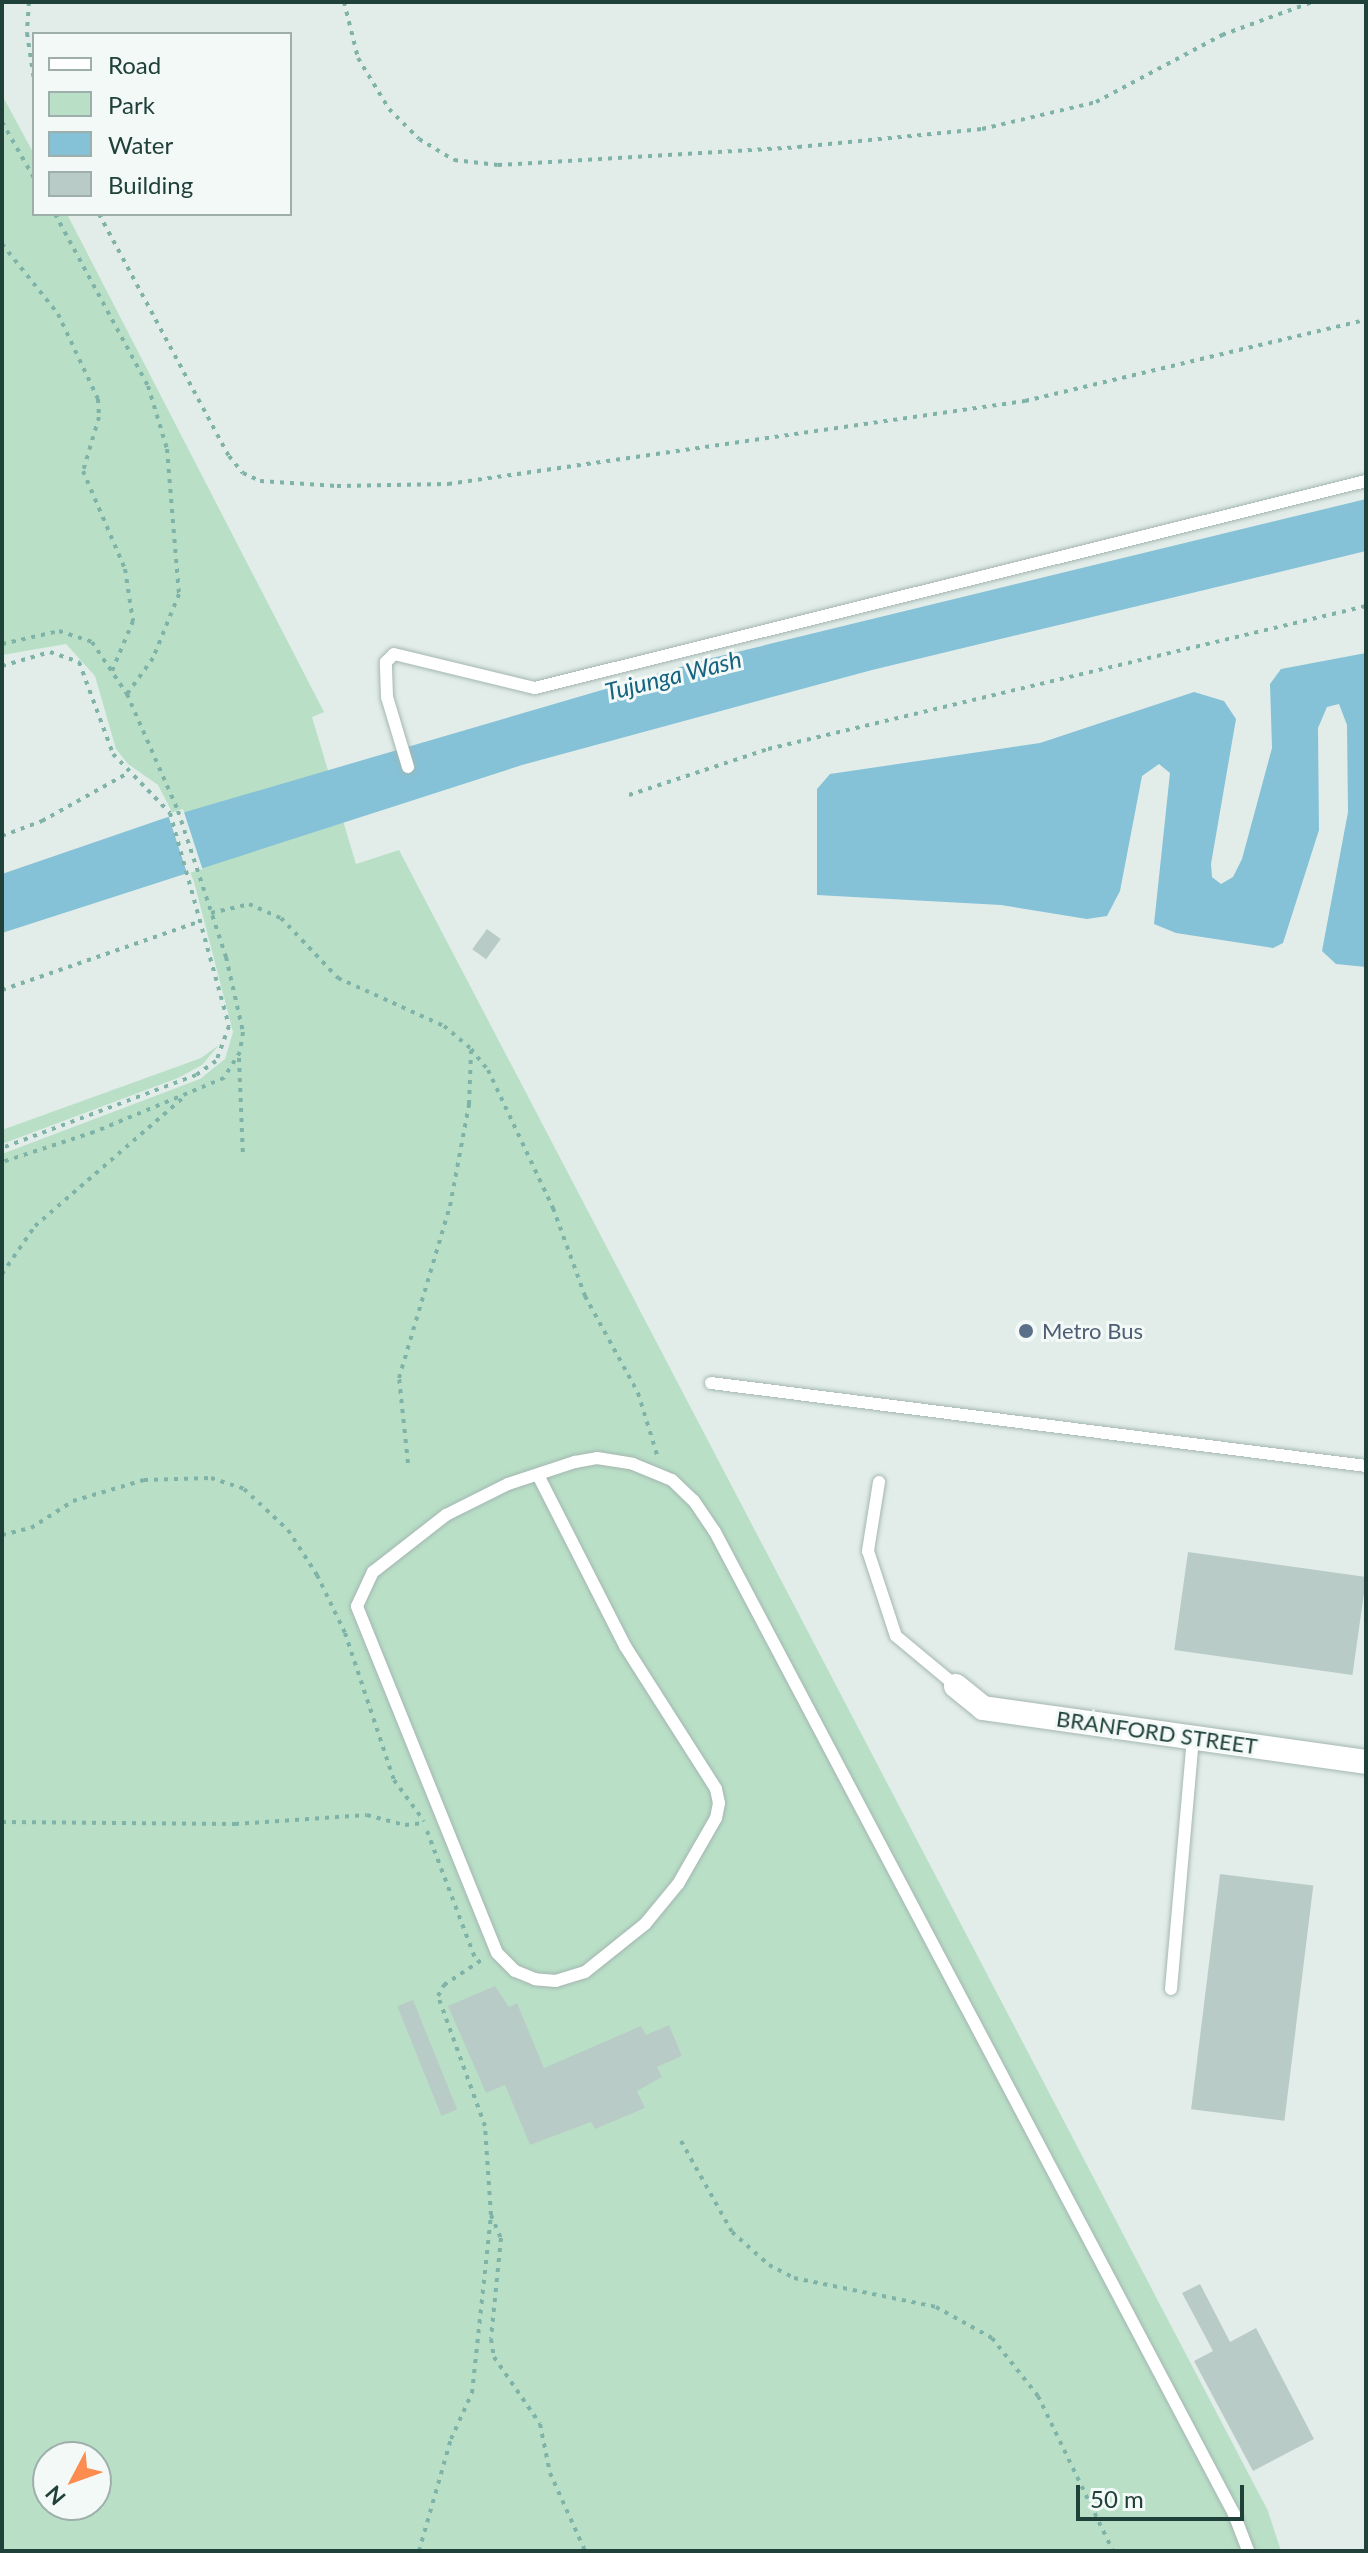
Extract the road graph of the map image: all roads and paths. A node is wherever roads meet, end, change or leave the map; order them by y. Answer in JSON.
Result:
{"nodes":[{"id":1,"x":29,"y":2,"type":"edge"},
{"id":2,"x":344,"y":2,"type":"edge"},
{"id":3,"x":1312,"y":2,"type":"edge"},
{"id":4,"x":32,"y":67,"type":"edge"},
{"id":5,"x":2,"y":122,"type":"edge"},
{"id":6,"x":32,"y":174,"type":"edge"},
{"id":7,"x":56,"y":216,"type":"edge"},
{"id":8,"x":100,"y":216,"type":"edge"},
{"id":9,"x":2,"y":244,"type":"edge"},
{"id":10,"x":1366,"y":320,"type":"edge"},
{"id":11,"x":1366,"y":481,"type":"edge"},
{"id":12,"x":1366,"y":606,"type":"edge"},
{"id":13,"x":2,"y":644,"type":"edge"},
{"id":14,"x":2,"y":666,"type":"edge"},
{"id":15,"x":112,"y":671,"type":"junction"},
{"id":16,"x":127,"y":694,"type":"junction"},
{"id":17,"x":408,"y":767,"type":"dead end"},
{"id":18,"x":128,"y":773,"type":"junction"},
{"id":19,"x":629,"y":795,"type":"dead end"},
{"id":20,"x":2,"y":836,"type":"edge"},
{"id":21,"x":190,"y":873,"type":"junction"},
{"id":22,"x":201,"y":884,"type":"junction"},
{"id":23,"x":211,"y":913,"type":"junction"},
{"id":24,"x":201,"y":921,"type":"junction"},
{"id":25,"x":2,"y":990,"type":"edge"},
{"id":26,"x":471,"y":1049,"type":"junction"},
{"id":27,"x":240,"y":1052,"type":"junction"},
{"id":28,"x":186,"y":1095,"type":"junction"},
{"id":29,"x":2,"y":1148,"type":"edge"},
{"id":30,"x":243,"y":1158,"type":"dead end"},
{"id":31,"x":2,"y":1162,"type":"edge"},
{"id":32,"x":2,"y":1274,"type":"edge"},
{"id":33,"x":711,"y":1383,"type":"dead end"},
{"id":34,"x":408,"y":1463,"type":"dead end"},
{"id":35,"x":1366,"y":1466,"type":"edge"},
{"id":36,"x":538,"y":1475,"type":"junction"},
{"id":37,"x":659,"y":1475,"type":"junction"},
{"id":38,"x":879,"y":1482,"type":"dead end"},
{"id":39,"x":2,"y":1535,"type":"edge"},
{"id":40,"x":956,"y":1686,"type":"joint"},
{"id":41,"x":1193,"y":1738,"type":"junction"},
{"id":42,"x":1366,"y":1762,"type":"edge"},
{"id":43,"x":424,"y":1821,"type":"junction"},
{"id":44,"x":2,"y":1822,"type":"edge"},
{"id":45,"x":497,"y":1953,"type":"junction"},
{"id":46,"x":476,"y":1962,"type":"junction"},
{"id":47,"x":1171,"y":1989,"type":"dead end"},
{"id":48,"x":681,"y":2141,"type":"dead end"},
{"id":49,"x":491,"y":2215,"type":"junction"},
{"id":50,"x":419,"y":2551,"type":"edge"},
{"id":51,"x":585,"y":2551,"type":"edge"},
{"id":52,"x":1113,"y":2551,"type":"edge"},
{"id":53,"x":1248,"y":2551,"type":"edge"}],
"edges":[{"from":1,"to":4,"type":"path"},
{"from":2,"to":3,"type":"path"},
{"from":5,"to":6,"type":"path"},
{"from":7,"to":16,"type":"path"},
{"from":8,"to":10,"type":"path"},
{"from":9,"to":15,"type":"path"},
{"from":11,"to":17,"type":"lane"},
{"from":12,"to":19,"type":"path"},
{"from":13,"to":15,"type":"path"},
{"from":14,"to":18,"type":"path"},
{"from":15,"to":16,"type":"path"},
{"from":16,"to":22,"type":"path"},
{"from":18,"to":20,"type":"path"},
{"from":18,"to":21,"type":"path"},
{"from":21,"to":22,"type":"path"},
{"from":21,"to":24,"type":"path"},
{"from":22,"to":23,"type":"path"},
{"from":23,"to":26,"type":"path"},
{"from":23,"to":27,"type":"path"},
{"from":24,"to":25,"type":"path"},
{"from":24,"to":29,"type":"path"},
{"from":26,"to":34,"type":"path"},
{"from":26,"to":37,"type":"path"},
{"from":27,"to":28,"type":"path"},
{"from":27,"to":30,"type":"path"},
{"from":28,"to":31,"type":"path"},
{"from":28,"to":32,"type":"path"},
{"from":33,"to":35,"type":"lane"},
{"from":36,"to":37,"type":"lane"},
{"from":36,"to":45,"type":"lane"},
{"from":36,"to":45,"type":"lane"},
{"from":37,"to":53,"type":"lane"},
{"from":38,"to":40,"type":"lane"},
{"from":39,"to":43,"type":"path"},
{"from":40,"to":41,"type":"street","name":"BRANFORD STREET"},
{"from":41,"to":42,"type":"street","name":"BRANFORD STREET"},
{"from":41,"to":47,"type":"lane"},
{"from":43,"to":44,"type":"path"},
{"from":43,"to":46,"type":"path"},
{"from":45,"to":46,"type":"path"},
{"from":46,"to":49,"type":"path"},
{"from":48,"to":52,"type":"path"},
{"from":49,"to":50,"type":"path"},
{"from":49,"to":51,"type":"path"}]}
